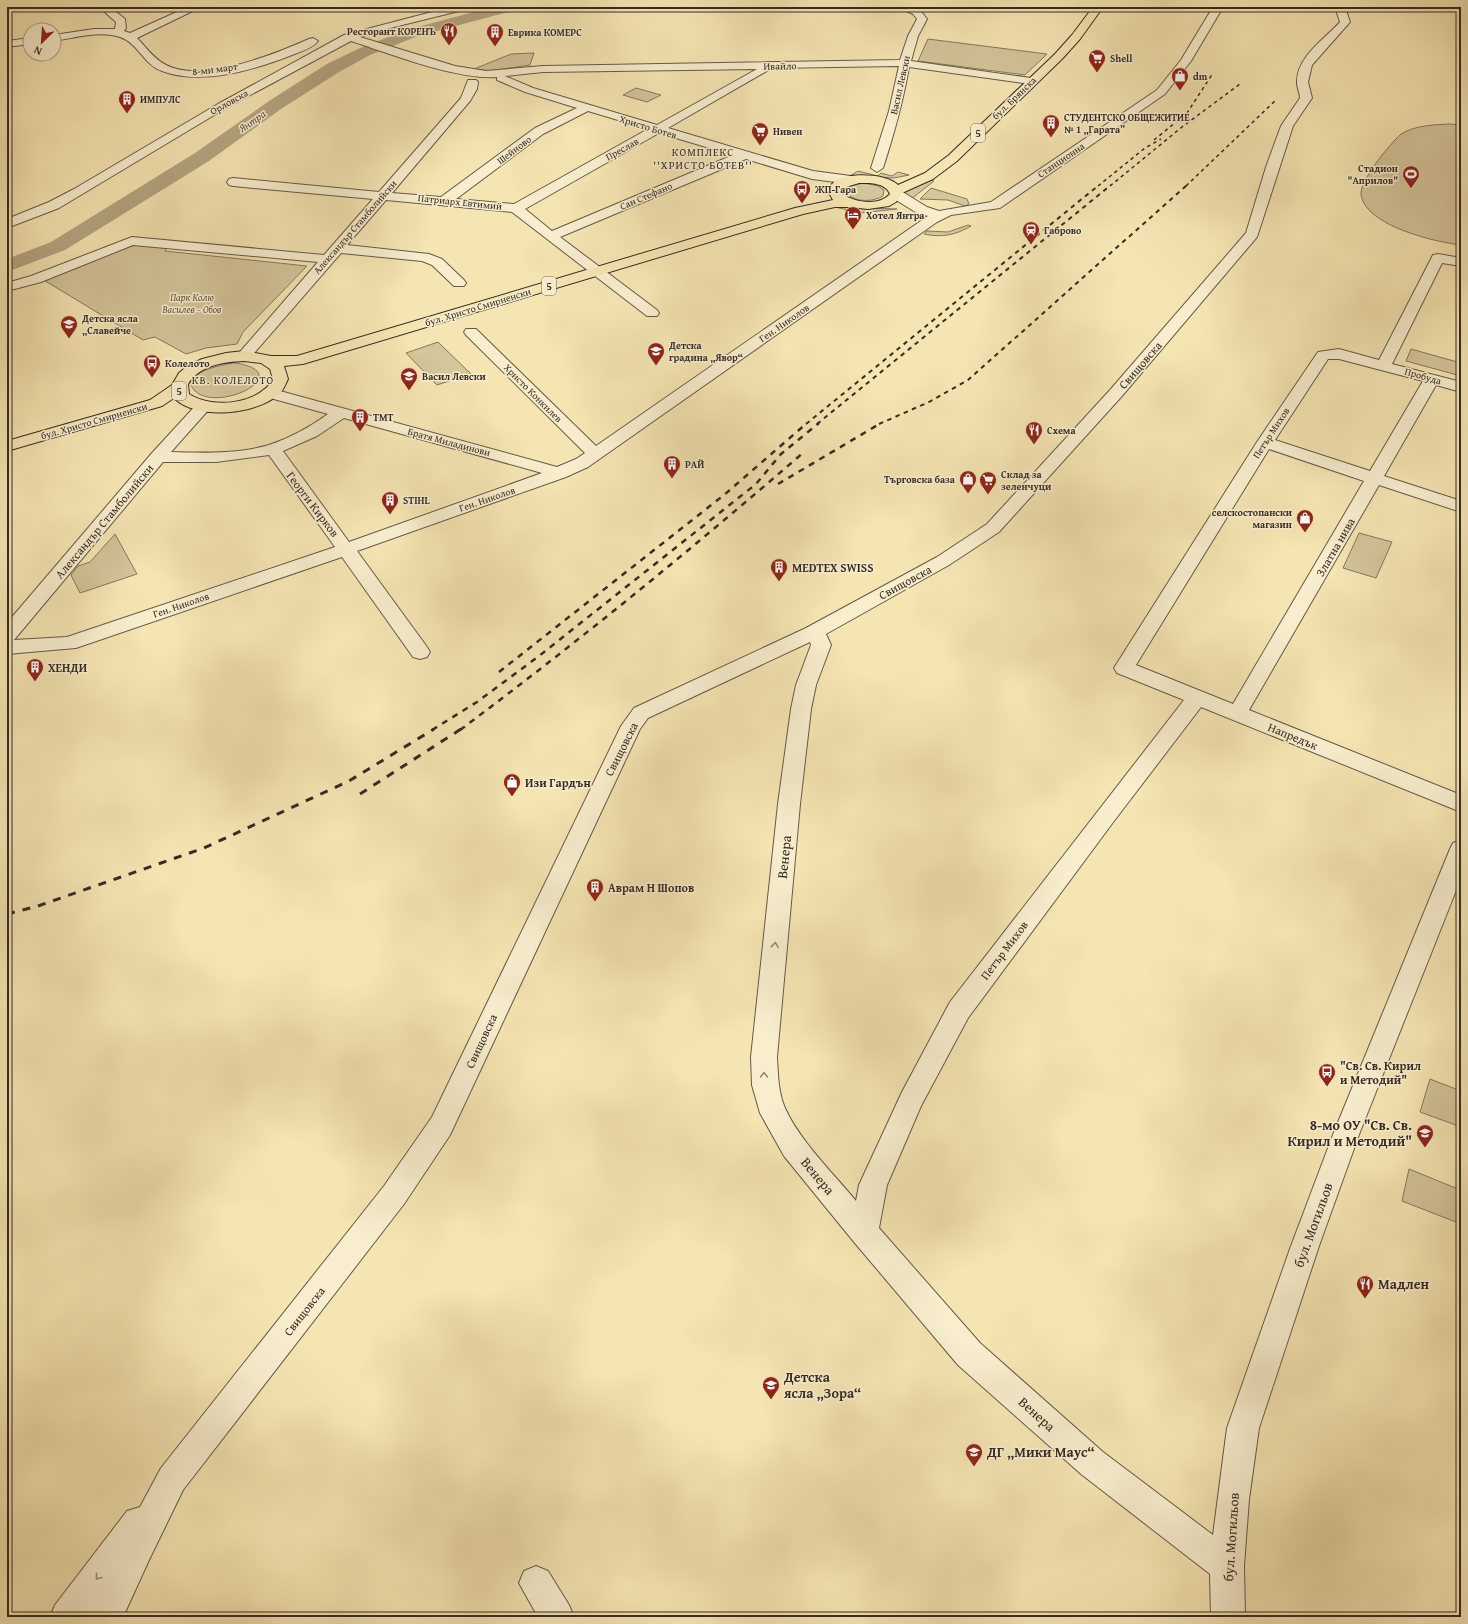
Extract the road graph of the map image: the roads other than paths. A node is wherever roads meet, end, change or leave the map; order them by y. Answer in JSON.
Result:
{"nodes":[{"id":1,"x":104,"y":7,"type":"edge"},
{"id":2,"x":196,"y":7,"type":"edge"},
{"id":3,"x":463,"y":7,"type":"edge"},
{"id":4,"x":1098,"y":7,"type":"edge"},
{"id":5,"x":1218,"y":7,"type":"edge"},
{"id":6,"x":1340,"y":7,"type":"edge"},
{"id":7,"x":906,"y":8,"type":"edge"},
{"id":8,"x":118,"y":32,"type":"junction"},
{"id":9,"x":332,"y":36,"type":"dead end"},
{"id":10,"x":62,"y":37,"type":"edge"},
{"id":11,"x":130,"y":37,"type":"junction"},
{"id":12,"x":351,"y":37,"type":"junction"},
{"id":13,"x":320,"y":38,"type":"dead end"},
{"id":14,"x":22,"y":42,"type":"edge"},
{"id":15,"x":308,"y":43,"type":"junction"},
{"id":16,"x":7,"y":44,"type":"edge"},
{"id":17,"x":904,"y":63,"type":"junction"},
{"id":18,"x":770,"y":66,"type":"junction"},
{"id":19,"x":453,"y":69,"type":"junction"},
{"id":20,"x":492,"y":79,"type":"junction"},
{"id":21,"x":472,"y":80,"type":"junction"},
{"id":22,"x":1031,"y":81,"type":"junction"},
{"id":23,"x":466,"y":98,"type":"junction"},
{"id":24,"x":586,"y":108,"type":"junction"},
{"id":25,"x":656,"y":129,"type":"junction"},
{"id":26,"x":742,"y":156,"type":"junction"},
{"id":27,"x":876,"y":168,"type":"dead end"},
{"id":28,"x":812,"y":175,"type":"junction"},
{"id":29,"x":921,"y":179,"type":"junction"},
{"id":30,"x":851,"y":180,"type":"junction"},
{"id":31,"x":881,"y":181,"type":"junction"},
{"id":32,"x":233,"y":182,"type":"dead end"},
{"id":33,"x":834,"y":190,"type":"junction"},
{"id":34,"x":896,"y":193,"type":"junction"},
{"id":35,"x":382,"y":195,"type":"junction"},
{"id":36,"x":446,"y":200,"type":"junction"},
{"id":37,"x":850,"y":203,"type":"junction"},
{"id":38,"x":876,"y":205,"type":"junction"},
{"id":39,"x":516,"y":208,"type":"junction"},
{"id":40,"x":922,"y":210,"type":"junction"},
{"id":41,"x":800,"y":211,"type":"junction"},
{"id":42,"x":939,"y":215,"type":"junction"},
{"id":43,"x":7,"y":224,"type":"edge"},
{"id":44,"x":550,"y":236,"type":"junction"},
{"id":45,"x":336,"y":248,"type":"junction"},
{"id":46,"x":327,"y":259,"type":"junction"},
{"id":47,"x":1461,"y":262,"type":"edge"},
{"id":48,"x":596,"y":272,"type":"junction"},
{"id":49,"x":459,"y":283,"type":"dead end"},
{"id":50,"x":7,"y":287,"type":"edge"},
{"id":51,"x":652,"y":313,"type":"dead end"},
{"id":52,"x":471,"y":332,"type":"dead end"},
{"id":53,"x":244,"y":356,"type":"junction"},
{"id":54,"x":270,"y":361,"type":"junction"},
{"id":55,"x":298,"y":361,"type":"junction"},
{"id":56,"x":1384,"y":365,"type":"junction"},
{"id":57,"x":1432,"y":378,"type":"junction"},
{"id":58,"x":1461,"y":387,"type":"edge"},
{"id":59,"x":179,"y":388,"type":"junction"},
{"id":60,"x":274,"y":388,"type":"junction"},
{"id":61,"x":156,"y":403,"type":"junction"},
{"id":62,"x":199,"y":406,"type":"junction"},
{"id":63,"x":341,"y":413,"type":"junction"},
{"id":64,"x":1265,"y":442,"type":"junction"},
{"id":65,"x":7,"y":446,"type":"edge"},
{"id":66,"x":273,"y":449,"type":"junction"},
{"id":67,"x":595,"y":454,"type":"junction"},
{"id":68,"x":158,"y":457,"type":"junction"},
{"id":69,"x":560,"y":472,"type":"junction"},
{"id":70,"x":1376,"y":477,"type":"junction"},
{"id":71,"x":1461,"y":508,"type":"edge"},
{"id":72,"x":346,"y":549,"type":"junction"},
{"id":73,"x":813,"y":633,"type":"junction"},
{"id":74,"x":7,"y":636,"type":"edge"},
{"id":75,"x":7,"y":646,"type":"edge"},
{"id":76,"x":420,"y":652,"type":"dead end"},
{"id":77,"x":1124,"y":668,"type":"joint"},
{"id":78,"x":1197,"y":698,"type":"junction"},
{"id":79,"x":1237,"y":714,"type":"junction"},
{"id":80,"x":1461,"y":804,"type":"edge"},
{"id":81,"x":1461,"y":850,"type":"edge"},
{"id":82,"x":864,"y":1232,"type":"junction"},
{"id":83,"x":172,"y":1479,"type":"junction"},
{"id":84,"x":1227,"y":1566,"type":"junction"},
{"id":85,"x":536,"y":1583,"type":"dead end"},
{"id":86,"x":66,"y":1617,"type":"edge"},
{"id":87,"x":106,"y":1617,"type":"edge"},
{"id":88,"x":557,"y":1617,"type":"edge"},
{"id":89,"x":1228,"y":1617,"type":"edge"}],
"edges":[{"from":1,"to":8,"type":"street"},
{"from":2,"to":11,"type":"street"},
{"from":3,"to":12,"type":"street","name":"Орловска"},
{"from":4,"to":22,"type":"main road","name":"бул. Брянска","number":"5"},
{"from":5,"to":42,"type":"street","name":"Станционна"},
{"from":6,"to":73,"type":"street","name":"Свищовска"},
{"from":7,"to":17,"type":"street","name":"Васил Левски"},
{"from":8,"to":10,"type":"street","name":"8-ми март"},
{"from":8,"to":11,"type":"street","name":"8-ми март"},
{"from":9,"to":12,"type":"street"},
{"from":11,"to":15,"type":"street","name":"8-ми март"},
{"from":12,"to":15,"type":"street"},
{"from":12,"to":19,"type":"street","name":"Христо Ботев"},
{"from":12,"to":43,"type":"street","name":"Орловска"},
{"from":13,"to":15,"type":"street"},
{"from":14,"to":16,"type":"street"},
{"from":17,"to":18,"type":"street","name":"Ивайло"},
{"from":17,"to":22,"type":"street","name":"Ивайло"},
{"from":17,"to":27,"type":"street","name":"Васил Левски"},
{"from":18,"to":20,"type":"street","name":"Ивайло"},
{"from":18,"to":25,"type":"street","name":"Преслав"},
{"from":19,"to":20,"type":"street","name":"Христо Ботев"},
{"from":19,"to":21,"type":"street","name":"Христо Ботев"},
{"from":20,"to":21,"type":"street"},
{"from":20,"to":23,"type":"street","name":"Александър Стамболийски"},
{"from":20,"to":24,"type":"street","name":"Христо Ботев"},
{"from":21,"to":23,"type":"street","name":"Александър Стамболийски"},
{"from":22,"to":29,"type":"main road","name":"бул. Брянска","number":"5"},
{"from":23,"to":35,"type":"street","name":"Александър Стамболийски"},
{"from":24,"to":25,"type":"street","name":"Христо Ботев"},
{"from":24,"to":36,"type":"street","name":"Шейново"},
{"from":25,"to":26,"type":"street","name":"Христо Ботев"},
{"from":25,"to":39,"type":"street","name":"Преслав"},
{"from":26,"to":28,"type":"street","name":"Христо Ботев"},
{"from":26,"to":44,"type":"street","name":"Сан Стефано"},
{"from":28,"to":30,"type":"street","name":"Христо Ботев"},
{"from":28,"to":33,"type":"street","name":"Христо Ботев"},
{"from":29,"to":31,"type":"main road","name":"бул. Брянска","number":"5"},
{"from":29,"to":34,"type":"main road","name":"бул. Брянска","number":"5"},
{"from":30,"to":31,"type":"main road","number":"5"},
{"from":30,"to":33,"type":"main road","number":"5"},
{"from":31,"to":34,"type":"main road","number":"5"},
{"from":32,"to":35,"type":"street","name":"Патриарх Евтимий"},
{"from":33,"to":37,"type":"main road"},
{"from":33,"to":41,"type":"main road","name":"бул. Христо Смирненски","number":"5"},
{"from":34,"to":38,"type":"main road","number":"5"},
{"from":34,"to":40,"type":"street"},
{"from":35,"to":36,"type":"street","name":"Патриарх Евтимий"},
{"from":35,"to":45,"type":"street","name":"Александър Стамболийски"},
{"from":36,"to":39,"type":"street","name":"Патриарх Евтимий"},
{"from":37,"to":38,"type":"main road","number":"5"},
{"from":37,"to":41,"type":"main road","name":"бул. Христо Смирненски","number":"5"},
{"from":38,"to":40,"type":"street"},
{"from":39,"to":44,"type":"street","name":"Патриарх Евтимий"},
{"from":40,"to":42,"type":"street"},
{"from":41,"to":48,"type":"main road","name":"бул. Христо Смирненски","number":"5"},
{"from":42,"to":67,"type":"street","name":"Ген. Николов"},
{"from":44,"to":48,"type":"street","name":"Патриарх Евтимий"},
{"from":45,"to":46,"type":"street","name":"Александър Стамболийски"},
{"from":45,"to":49,"type":"street"},
{"from":46,"to":50,"type":"street"},
{"from":46,"to":53,"type":"street","name":"Александър Стамболийски"},
{"from":47,"to":56,"type":"street"},
{"from":48,"to":51,"type":"street","name":"Патриарх Евтимий"},
{"from":48,"to":55,"type":"main road","name":"бул. Христо Смирненски","number":"5"},
{"from":52,"to":67,"type":"street","name":"Христо Конкилев"},
{"from":53,"to":54,"type":"main road","number":"5"},
{"from":53,"to":59,"type":"main road","number":"5"},
{"from":54,"to":55,"type":"main road","name":"бул. Христо Смирненски","number":"5"},
{"from":54,"to":60,"type":"main road"},
{"from":55,"to":60,"type":"main road","number":"5"},
{"from":56,"to":57,"type":"street","name":"Пробуда"},
{"from":56,"to":64,"type":"street","name":"Петър Михов"},
{"from":57,"to":58,"type":"street","name":"Пробуда"},
{"from":57,"to":70,"type":"street","name":"Златна нива"},
{"from":59,"to":61,"type":"main road","name":"бул. Христо Смирненски","number":"5"},
{"from":59,"to":62,"type":"main road","number":"5"},
{"from":60,"to":62,"type":"main road","number":"5"},
{"from":60,"to":63,"type":"street","name":"Братя Миладинови"},
{"from":61,"to":62,"type":"main road","number":"5"},
{"from":61,"to":65,"type":"main road","name":"бул. Христо Смирненски","number":"5"},
{"from":62,"to":68,"type":"street","name":"Александър Стамболийски"},
{"from":63,"to":66,"type":"street"},
{"from":63,"to":69,"type":"street","name":"Братя Миладинови"},
{"from":64,"to":70,"type":"street"},
{"from":64,"to":77,"type":"street","name":"Петър Михов"},
{"from":66,"to":68,"type":"street"},
{"from":66,"to":72,"type":"street","name":"Георги Кирков"},
{"from":67,"to":69,"type":"street","name":"Ген. Николов"},
{"from":68,"to":74,"type":"street","name":"Александър Стамболийски"},
{"from":69,"to":72,"type":"street","name":"Ген. Николов"},
{"from":70,"to":71,"type":"street"},
{"from":70,"to":79,"type":"street","name":"Златна нива"},
{"from":72,"to":75,"type":"street","name":"Ген. Николов"},
{"from":72,"to":76,"type":"street","name":"Георги Кирков"},
{"from":82,"to":73,"type":"street","name":"Венера","one_way":true},
{"from":73,"to":83,"type":"street","name":"Свищовска"},
{"from":77,"to":78,"type":"street","name":"Напредък"},
{"from":78,"to":79,"type":"street","name":"Напредък"},
{"from":78,"to":82,"type":"street","name":"Петър Михов"},
{"from":79,"to":80,"type":"street","name":"Напредък"},
{"from":81,"to":84,"type":"street","name":"бул. Могильов"},
{"from":82,"to":84,"type":"street","name":"Венера"},
{"from":83,"to":86,"type":"street","one_way":true},
{"from":83,"to":87,"type":"street","name":"Свищовска"},
{"from":84,"to":89,"type":"street","name":"бул. Могильов"},
{"from":85,"to":88,"type":"street"}]}
